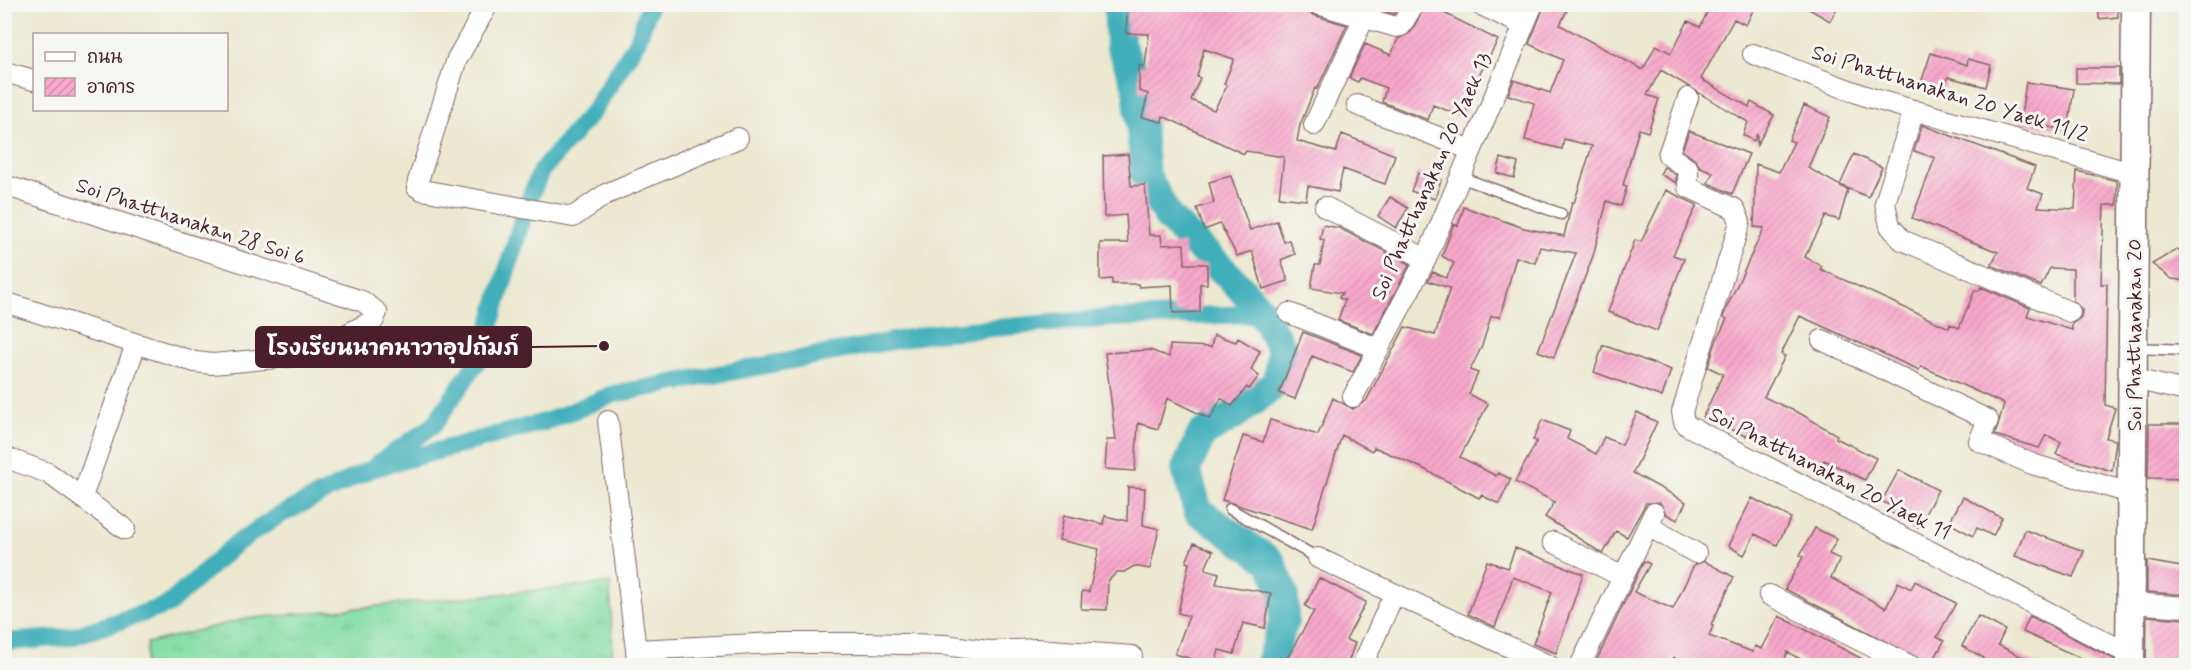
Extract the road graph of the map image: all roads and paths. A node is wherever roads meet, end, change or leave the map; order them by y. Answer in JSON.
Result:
{"nodes":[{"id":1,"x":488,"y":4,"type":"edge"},
{"id":2,"x":1317,"y":4,"type":"edge"},
{"id":3,"x":1414,"y":4,"type":"edge"},
{"id":4,"x":1479,"y":4,"type":"edge"},
{"id":5,"x":1533,"y":4,"type":"edge"},
{"id":6,"x":2136,"y":4,"type":"edge"},
{"id":7,"x":1364,"y":18,"type":"junction"},
{"id":8,"x":1523,"y":25,"type":"junction"},
{"id":9,"x":1753,"y":54,"type":"dead end"},
{"id":10,"x":4,"y":72,"type":"edge"},
{"id":11,"x":33,"y":80,"type":"edge"},
{"id":12,"x":1688,"y":98,"type":"dead end"},
{"id":13,"x":1357,"y":105,"type":"dead end"},
{"id":14,"x":1914,"y":110,"type":"junction"},
{"id":15,"x":1314,"y":125,"type":"dead end"},
{"id":16,"x":738,"y":138,"type":"dead end"},
{"id":17,"x":1471,"y":150,"type":"junction"},
{"id":18,"x":2134,"y":174,"type":"junction"},
{"id":19,"x":1460,"y":177,"type":"junction"},
{"id":20,"x":4,"y":185,"type":"edge"},
{"id":21,"x":1325,"y":207,"type":"dead end"},
{"id":22,"x":1561,"y":214,"type":"dead end"},
{"id":23,"x":1426,"y":260,"type":"junction"},
{"id":24,"x":4,"y":302,"type":"edge"},
{"id":25,"x":2070,"y":312,"type":"dead end"},
{"id":26,"x":1289,"y":313,"type":"dead end"},
{"id":27,"x":1822,"y":340,"type":"dead end"},
{"id":28,"x":136,"y":344,"type":"junction"},
{"id":29,"x":2134,"y":348,"type":"junction"},
{"id":30,"x":1379,"y":349,"type":"junction"},
{"id":31,"x":2187,"y":350,"type":"edge"},
{"id":32,"x":2134,"y":379,"type":"junction"},
{"id":33,"x":2187,"y":391,"type":"edge"},
{"id":34,"x":1353,"y":398,"type":"dead end"},
{"id":35,"x":608,"y":421,"type":"dead end"},
{"id":36,"x":4,"y":457,"type":"edge"},
{"id":37,"x":2133,"y":494,"type":"junction"},
{"id":38,"x":82,"y":496,"type":"junction"},
{"id":39,"x":1230,"y":509,"type":"dead end"},
{"id":40,"x":125,"y":529,"type":"dead end"},
{"id":41,"x":1552,"y":542,"type":"dead end"},
{"id":42,"x":1696,"y":553,"type":"dead end"},
{"id":43,"x":1318,"y":558,"type":"joint"},
{"id":44,"x":1623,"y":577,"type":"junction"},
{"id":45,"x":1394,"y":594,"type":"junction"},
{"id":46,"x":1769,"y":595,"type":"dead end"},
{"id":47,"x":2131,"y":603,"type":"junction"},
{"id":48,"x":2187,"y":608,"type":"edge"},
{"id":49,"x":1132,"y":656,"type":"dead end"},
{"id":50,"x":637,"y":658,"type":"edge"},
{"id":51,"x":2130,"y":660,"type":"edge"},
{"id":52,"x":1540,"y":664,"type":"edge"},
{"id":53,"x":1362,"y":666,"type":"edge"},
{"id":54,"x":1580,"y":666,"type":"edge"},
{"id":55,"x":1911,"y":666,"type":"edge"}],
"edges":[{"from":1,"to":16,"type":"street"},
{"from":2,"to":7,"type":"street"},
{"from":3,"to":7,"type":"street"},
{"from":4,"to":8,"type":"street"},
{"from":5,"to":8,"type":"street","name":"Soi Phatthanakan 20 Yaek 13"},
{"from":6,"to":18,"type":"street","name":"Soi Phatthanakan 20"},
{"from":7,"to":15,"type":"street"},
{"from":8,"to":17,"type":"street","name":"Soi Phatthanakan 20 Yaek 13"},
{"from":9,"to":14,"type":"street","name":"Soi Phatthanakan 20 Yaek 11/2"},
{"from":10,"to":11,"type":"street"},
{"from":12,"to":51,"type":"street","name":"Soi Phatthanakan 20 Yaek 11"},
{"from":13,"to":17,"type":"street"},
{"from":14,"to":18,"type":"street","name":"Soi Phatthanakan 20 Yaek 11/2"},
{"from":14,"to":25,"type":"street"},
{"from":17,"to":19,"type":"street","name":"Soi Phatthanakan 20 Yaek 13"},
{"from":18,"to":29,"type":"street","name":"Soi Phatthanakan 20"},
{"from":19,"to":22,"type":"lane"},
{"from":19,"to":23,"type":"street","name":"Soi Phatthanakan 20 Yaek 13"},
{"from":20,"to":28,"type":"street","name":"Soi Phatthanakan 28 Soi 6"},
{"from":21,"to":23,"type":"street"},
{"from":23,"to":30,"type":"street","name":"Soi Phatthanakan 20 Yaek 13"},
{"from":24,"to":28,"type":"street"},
{"from":26,"to":30,"type":"street"},
{"from":27,"to":37,"type":"street"},
{"from":28,"to":38,"type":"street"},
{"from":29,"to":31,"type":"lane"},
{"from":29,"to":32,"type":"street","name":"Soi Phatthanakan 20"},
{"from":30,"to":34,"type":"street","name":"Soi Phatthanakan 20 Yaek 13"},
{"from":32,"to":33,"type":"street"},
{"from":32,"to":37,"type":"street","name":"Soi Phatthanakan 20"},
{"from":35,"to":50,"type":"street"},
{"from":36,"to":38,"type":"street"},
{"from":37,"to":47,"type":"street","name":"Soi Phatthanakan 20"},
{"from":38,"to":40,"type":"street"},
{"from":39,"to":43,"type":"lane"},
{"from":41,"to":44,"type":"street"},
{"from":42,"to":44,"type":"street"},
{"from":43,"to":45,"type":"street"},
{"from":44,"to":54,"type":"street"},
{"from":45,"to":52,"type":"street"},
{"from":45,"to":53,"type":"street"},
{"from":46,"to":55,"type":"street"},
{"from":47,"to":48,"type":"street"},
{"from":47,"to":51,"type":"street","name":"Soi Phatthanakan 20"},
{"from":49,"to":50,"type":"street"}]}
